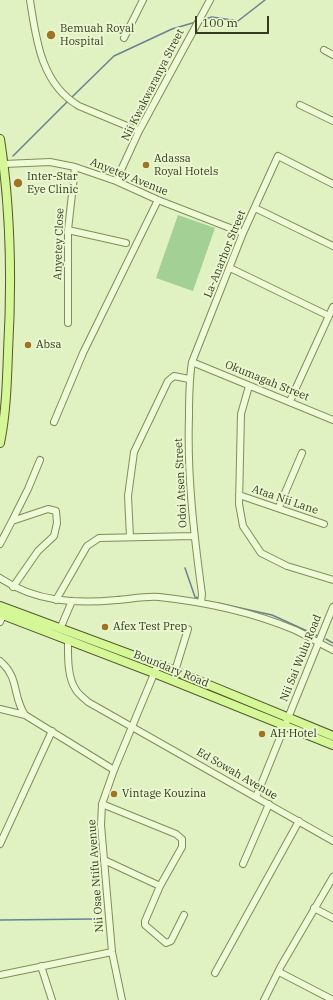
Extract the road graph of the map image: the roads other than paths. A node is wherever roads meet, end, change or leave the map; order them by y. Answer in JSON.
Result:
{"nodes":[{"id":1,"x":30,"y":0,"type":"edge"},
{"id":2,"x":143,"y":0,"type":"edge"},
{"id":3,"x":210,"y":0,"type":"edge"},
{"id":4,"x":124,"y":38,"type":"dead end"},
{"id":5,"x":324,"y":50,"type":"dead end"},
{"id":6,"x":333,"y":55,"type":"edge"},
{"id":7,"x":300,"y":105,"type":"dead end"},
{"id":8,"x":333,"y":121,"type":"edge"},
{"id":9,"x":139,"y":131,"type":"junction"},
{"id":10,"x":0,"y":139,"type":"edge"},
{"id":11,"x":4,"y":164,"type":"junction"},
{"id":12,"x":75,"y":167,"type":"junction"},
{"id":13,"x":116,"y":181,"type":"junction"},
{"id":14,"x":333,"y":184,"type":"edge"},
{"id":15,"x":158,"y":200,"type":"junction"},
{"id":16,"x":255,"y":208,"type":"junction"},
{"id":17,"x":68,"y":230,"type":"junction"},
{"id":18,"x":243,"y":232,"type":"junction"},
{"id":19,"x":126,"y":243,"type":"dead end"},
{"id":20,"x":333,"y":246,"type":"edge"},
{"id":21,"x":230,"y":268,"type":"junction"},
{"id":22,"x":333,"y":307,"type":"edge"},
{"id":23,"x":329,"y":316,"type":"junction"},
{"id":24,"x":68,"y":323,"type":"dead end"},
{"id":25,"x":192,"y":362,"type":"junction"},
{"id":26,"x":189,"y":379,"type":"junction"},
{"id":27,"x":249,"y":386,"type":"junction"},
{"id":28,"x":290,"y":401,"type":"junction"},
{"id":29,"x":4,"y":407,"type":"junction"},
{"id":30,"x":0,"y":417,"type":"edge"},
{"id":31,"x":333,"y":420,"type":"edge"},
{"id":32,"x":54,"y":422,"type":"dead end"},
{"id":33,"x":0,"y":443,"type":"edge"},
{"id":34,"x":302,"y":453,"type":"dead end"},
{"id":35,"x":40,"y":460,"type":"dead end"},
{"id":36,"x":239,"y":495,"type":"junction"},
{"id":37,"x":279,"y":507,"type":"junction"},
{"id":38,"x":12,"y":521,"type":"junction"},
{"id":39,"x":324,"y":524,"type":"dead end"},
{"id":40,"x":194,"y":536,"type":"junction"},
{"id":41,"x":130,"y":537,"type":"junction"},
{"id":42,"x":0,"y":544,"type":"edge"},
{"id":43,"x":0,"y":578,"type":"edge"},
{"id":44,"x":333,"y":580,"type":"edge"},
{"id":45,"x":13,"y":587,"type":"junction"},
{"id":46,"x":202,"y":599,"type":"junction"},
{"id":47,"x":56,"y":600,"type":"junction"},
{"id":48,"x":72,"y":601,"type":"junction"},
{"id":49,"x":333,"y":607,"type":"edge"},
{"id":50,"x":1,"y":612,"type":"edge"},
{"id":51,"x":60,"y":629,"type":"junction"},
{"id":52,"x":188,"y":630,"type":"dead end"},
{"id":53,"x":68,"y":640,"type":"junction"},
{"id":54,"x":318,"y":642,"type":"junction"},
{"id":55,"x":333,"y":650,"type":"edge"},
{"id":56,"x":0,"y":661,"type":"edge"},
{"id":57,"x":156,"y":669,"type":"junction"},
{"id":58,"x":175,"y":671,"type":"junction"},
{"id":59,"x":0,"y":709,"type":"edge"},
{"id":60,"x":25,"y":715,"type":"junction"},
{"id":61,"x":287,"y":718,"type":"junction"},
{"id":62,"x":131,"y":727,"type":"junction"},
{"id":63,"x":285,"y":727,"type":"junction"},
{"id":64,"x":52,"y":731,"type":"junction"},
{"id":65,"x":333,"y":736,"type":"edge"},
{"id":66,"x":333,"y":745,"type":"edge"},
{"id":67,"x":114,"y":770,"type":"junction"},
{"id":68,"x":256,"y":797,"type":"junction"},
{"id":69,"x":102,"y":804,"type":"junction"},
{"id":70,"x":269,"y":804,"type":"junction"},
{"id":71,"x":299,"y":821,"type":"junction"},
{"id":72,"x":333,"y":841,"type":"edge"},
{"id":73,"x":0,"y":844,"type":"edge"},
{"id":74,"x":104,"y":860,"type":"junction"},
{"id":75,"x":243,"y":864,"type":"dead end"},
{"id":76,"x":333,"y":876,"type":"edge"},
{"id":77,"x":160,"y":886,"type":"junction"},
{"id":78,"x":314,"y":908,"type":"junction"},
{"id":79,"x":184,"y":915,"type":"dead end"},
{"id":80,"x":333,"y":918,"type":"edge"},
{"id":81,"x":112,"y":952,"type":"junction"},
{"id":82,"x":41,"y":966,"type":"junction"},
{"id":83,"x":279,"y":972,"type":"junction"},
{"id":84,"x":215,"y":973,"type":"dead end"},
{"id":85,"x":0,"y":975,"type":"edge"},
{"id":86,"x":52,"y":1000,"type":"edge"},
{"id":87,"x":122,"y":1000,"type":"edge"},
{"id":88,"x":264,"y":1000,"type":"edge"},
{"id":89,"x":333,"y":1000,"type":"edge"}],
"edges":[{"from":1,"to":9,"type":"street"},
{"from":2,"to":4,"type":"street"},
{"from":3,"to":9,"type":"street","name":"Nii Kwakwaranya Street"},
{"from":5,"to":6,"type":"street"},
{"from":7,"to":8,"type":"street"},
{"from":9,"to":13,"type":"street","name":"Nii Kwakwaranya Street"},
{"from":10,"to":11,"type":"main road"},
{"from":11,"to":12,"type":"street","name":"Anyetey Avenue"},
{"from":11,"to":29,"type":"main road"},
{"from":12,"to":13,"type":"street","name":"Anyetey Avenue"},
{"from":12,"to":17,"type":"street","name":"Anyetey Close"},
{"from":13,"to":15,"type":"street","name":"Anyetey Avenue"},
{"from":14,"to":16,"type":"street","name":"La-Anarhor Street"},
{"from":15,"to":18,"type":"street","name":"Anyetey Avenue"},
{"from":15,"to":32,"type":"street"},
{"from":16,"to":18,"type":"street","name":"La-Anarhor Street"},
{"from":16,"to":20,"type":"street"},
{"from":17,"to":19,"type":"street"},
{"from":17,"to":24,"type":"street","name":"Anyetey Close"},
{"from":18,"to":21,"type":"street","name":"La-Anarhor Street"},
{"from":21,"to":23,"type":"street"},
{"from":21,"to":25,"type":"street","name":"La-Anarhor Street"},
{"from":22,"to":23,"type":"street"},
{"from":23,"to":28,"type":"street"},
{"from":25,"to":26,"type":"street","name":"Odoi Atsen Street"},
{"from":25,"to":27,"type":"street","name":"Okumagah Street"},
{"from":26,"to":40,"type":"street","name":"Odoi Atsen Street"},
{"from":26,"to":41,"type":"street"},
{"from":27,"to":28,"type":"street","name":"Okumagah Street"},
{"from":27,"to":36,"type":"street"},
{"from":28,"to":31,"type":"street","name":"Okumagah Street"},
{"from":29,"to":30,"type":"main road"},
{"from":29,"to":33,"type":"main road"},
{"from":34,"to":37,"type":"street"},
{"from":35,"to":38,"type":"street"},
{"from":36,"to":37,"type":"street","name":"Ataa Nii Lane"},
{"from":36,"to":44,"type":"street"},
{"from":37,"to":39,"type":"street","name":"Ataa Nii Lane"},
{"from":38,"to":42,"type":"street"},
{"from":38,"to":45,"type":"street"},
{"from":40,"to":41,"type":"street"},
{"from":40,"to":46,"type":"street","name":"Odoi Atsen Street"},
{"from":41,"to":47,"type":"street"},
{"from":43,"to":45,"type":"street"},
{"from":45,"to":47,"type":"street"},
{"from":46,"to":48,"type":"street"},
{"from":46,"to":54,"type":"street"},
{"from":47,"to":48,"type":"street"},
{"from":48,"to":51,"type":"street"},
{"from":49,"to":54,"type":"street","name":"Nii Sai Wulu Road"},
{"from":50,"to":51,"type":"main road","name":"Boundary Road"},
{"from":50,"to":53,"type":"main road","name":"Boundary Road"},
{"from":51,"to":57,"type":"main road","name":"Boundary Road"},
{"from":52,"to":58,"type":"street"},
{"from":53,"to":57,"type":"main road","name":"Boundary Road"},
{"from":53,"to":62,"type":"street","name":"Ed Sowah Avenue"},
{"from":54,"to":55,"type":"street"},
{"from":54,"to":61,"type":"street","name":"Nii Sai Wulu Road"},
{"from":56,"to":60,"type":"street"},
{"from":57,"to":58,"type":"main road","name":"Boundary Road"},
{"from":57,"to":62,"type":"street","name":"Nii Osae Ntifu Avenue"},
{"from":57,"to":63,"type":"main road","name":"Boundary Road"},
{"from":58,"to":61,"type":"main road","name":"Boundary Road"},
{"from":59,"to":60,"type":"street"},
{"from":60,"to":64,"type":"street"},
{"from":61,"to":63,"type":"street","name":"Nii Sai Wulu Road"},
{"from":61,"to":65,"type":"main road","name":"Boundary Road"},
{"from":62,"to":67,"type":"street","name":"Nii Osae Ntifu Avenue"},
{"from":62,"to":68,"type":"street","name":"Ed Sowah Avenue"},
{"from":63,"to":66,"type":"main road","name":"Boundary Road"},
{"from":63,"to":68,"type":"street","name":"Nii Sai Wulu Road"},
{"from":64,"to":67,"type":"street"},
{"from":64,"to":73,"type":"street"},
{"from":67,"to":69,"type":"street","name":"Nii Osae Ntifu Avenue"},
{"from":68,"to":70,"type":"street","name":"Ed Sowah Avenue"},
{"from":69,"to":74,"type":"street","name":"Nii Osae Ntifu Avenue"},
{"from":69,"to":77,"type":"street"},
{"from":70,"to":71,"type":"street","name":"Ed Sowah Avenue"},
{"from":70,"to":75,"type":"street"},
{"from":71,"to":72,"type":"street","name":"Ed Sowah Avenue"},
{"from":71,"to":84,"type":"street"},
{"from":74,"to":77,"type":"street"},
{"from":74,"to":81,"type":"street","name":"Nii Osae Ntifu Avenue"},
{"from":76,"to":78,"type":"street"},
{"from":77,"to":79,"type":"street"},
{"from":78,"to":80,"type":"street"},
{"from":78,"to":83,"type":"street"},
{"from":81,"to":82,"type":"street"},
{"from":81,"to":87,"type":"street","name":"Nii Osae Ntifu Avenue"},
{"from":82,"to":85,"type":"street"},
{"from":82,"to":86,"type":"street"},
{"from":83,"to":88,"type":"street"},
{"from":83,"to":89,"type":"street"}]}
